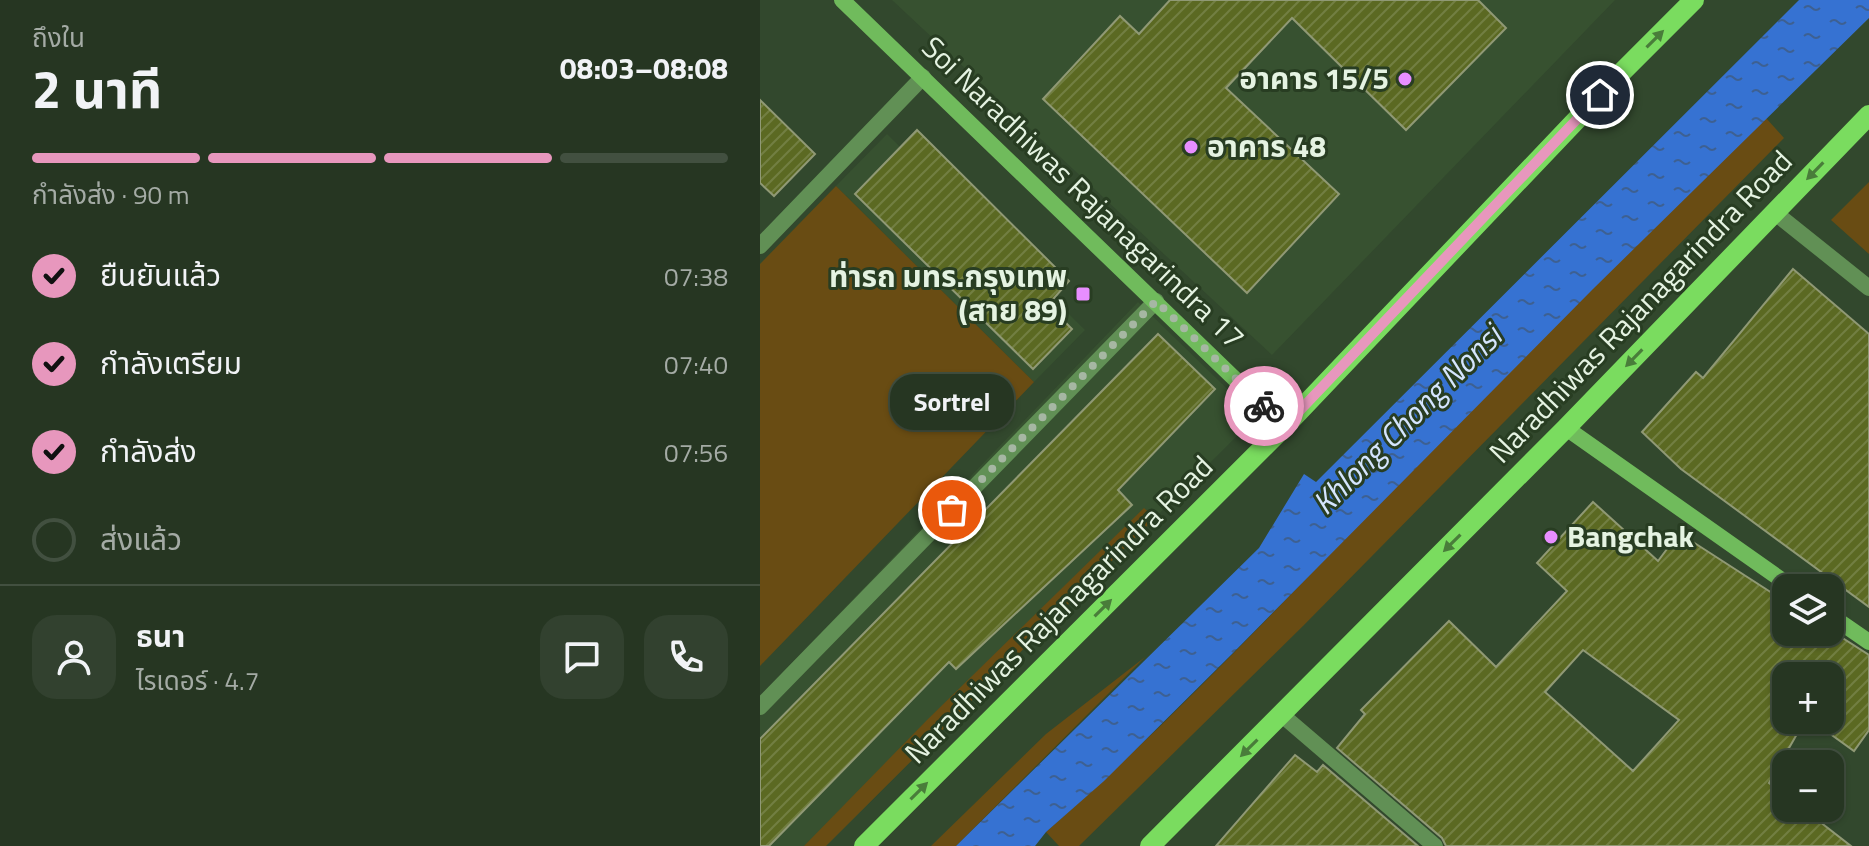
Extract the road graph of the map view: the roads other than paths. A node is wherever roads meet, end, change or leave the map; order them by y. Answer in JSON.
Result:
{"nodes":[{"id":1,"x":842,"y":0,"type":"edge"},
{"id":2,"x":1694,"y":0,"type":"edge"},
{"id":3,"x":923,"y":77,"type":"junction"},
{"id":4,"x":1869,"y":115,"type":"edge"},
{"id":5,"x":1774,"y":212,"type":"junction"},
{"id":6,"x":760,"y":246,"type":"edge"},
{"id":7,"x":1869,"y":288,"type":"edge"},
{"id":8,"x":1156,"y":301,"type":"junction"},
{"id":9,"x":1286,"y":425,"type":"junction"},
{"id":10,"x":1566,"y":428,"type":"junction"},
{"id":11,"x":1773,"y":574,"type":"edge"},
{"id":12,"x":1844,"y":625,"type":"edge"},
{"id":13,"x":1869,"y":642,"type":"edge"},
{"id":14,"x":760,"y":707,"type":"edge"},
{"id":15,"x":1282,"y":715,"type":"junction"},
{"id":16,"x":1159,"y":843,"type":"edge"},
{"id":17,"x":864,"y":846,"type":"edge"},
{"id":18,"x":1435,"y":846,"type":"edge"}],
"edges":[{"from":1,"to":3,"type":"street","name":"Soi Naradhiwas Rajanagarindra 17"},
{"from":9,"to":2,"type":"main road","name":"Naradhiwas Rajanagarindra Road","one_way":true},
{"from":3,"to":6,"type":"street"},
{"from":3,"to":8,"type":"street","name":"Soi Naradhiwas Rajanagarindra 17"},
{"from":4,"to":5,"type":"main road","name":"Naradhiwas Rajanagarindra Road","one_way":true},
{"from":5,"to":7,"type":"street"},
{"from":5,"to":10,"type":"main road","name":"Naradhiwas Rajanagarindra Road","one_way":true},
{"from":8,"to":9,"type":"street","name":"Soi Naradhiwas Rajanagarindra 17"},
{"from":8,"to":14,"type":"street"},
{"from":17,"to":9,"type":"main road","name":"Naradhiwas Rajanagarindra Road","one_way":true},
{"from":10,"to":11,"type":"street"},
{"from":10,"to":15,"type":"main road","name":"Naradhiwas Rajanagarindra Road","one_way":true},
{"from":12,"to":13,"type":"street"},
{"from":15,"to":16,"type":"main road","name":"Naradhiwas Rajanagarindra Road","one_way":true},
{"from":15,"to":18,"type":"street"}]}
